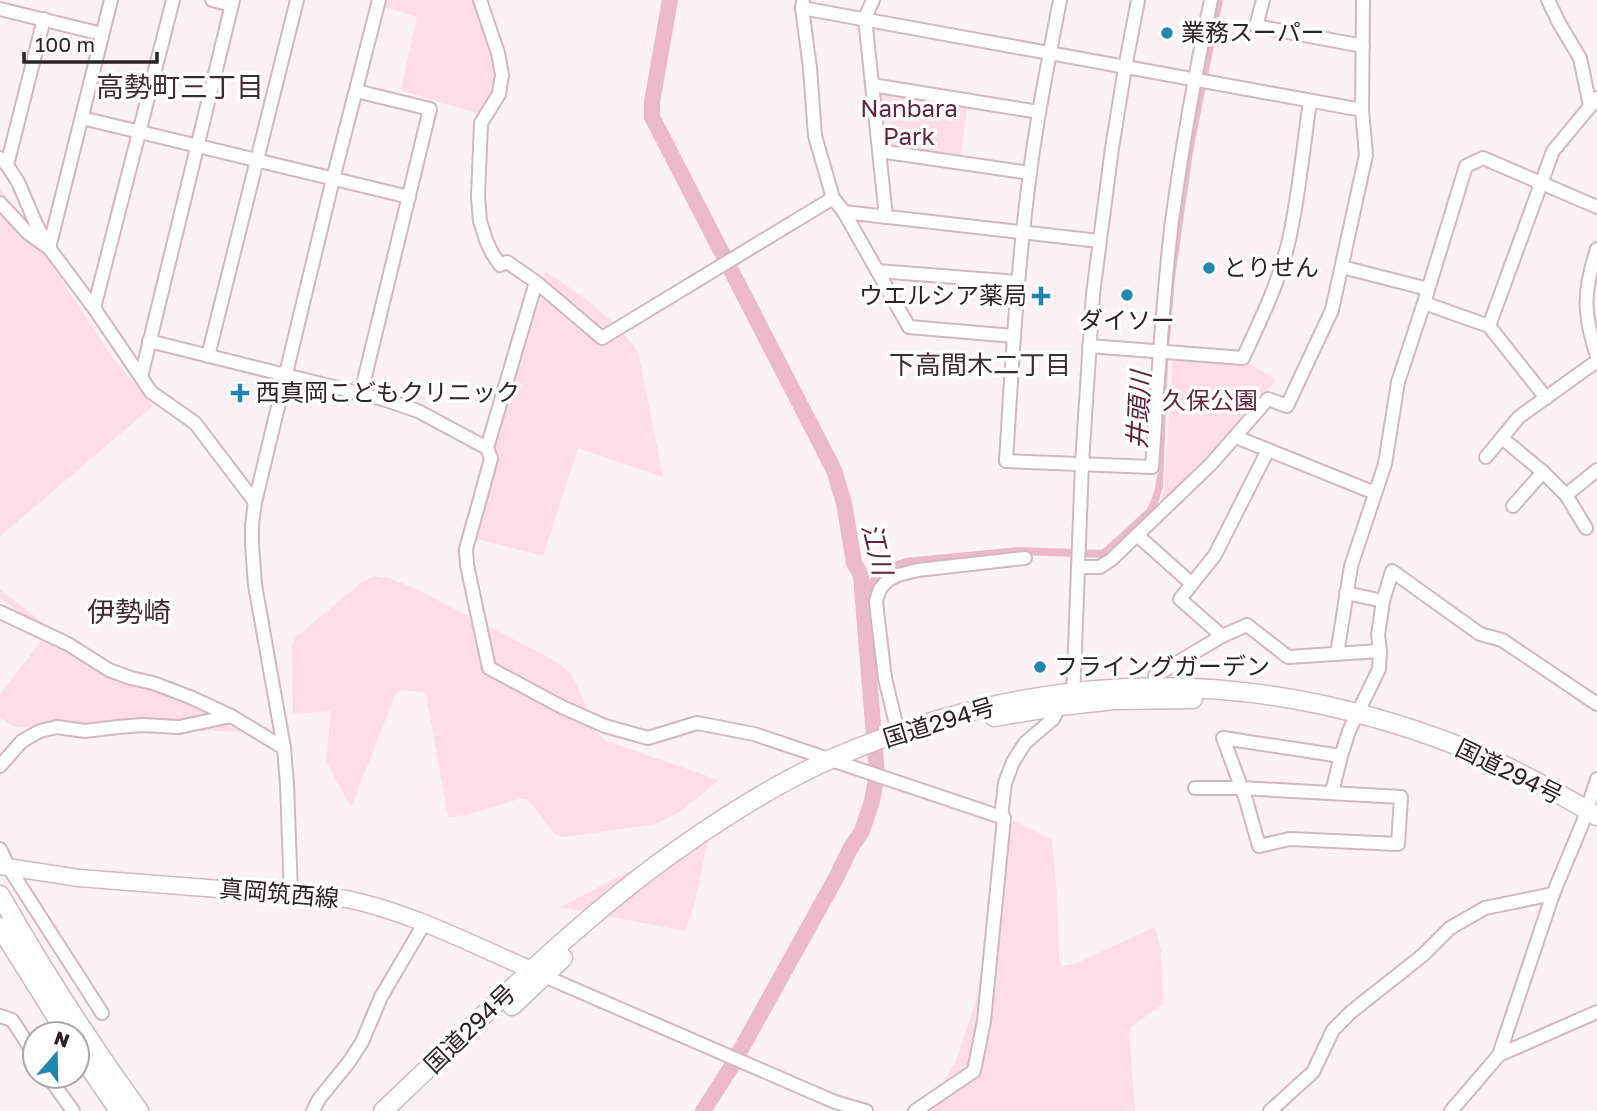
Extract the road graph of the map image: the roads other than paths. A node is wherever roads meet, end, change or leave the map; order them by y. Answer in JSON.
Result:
{"nodes":[{"id":1,"x":111,"y":0,"type":"edge"},
{"id":2,"x":173,"y":0,"type":"edge"},
{"id":3,"x":212,"y":0,"type":"edge"},
{"id":4,"x":298,"y":0,"type":"edge"},
{"id":5,"x":379,"y":0,"type":"edge"},
{"id":6,"x":480,"y":0,"type":"edge"},
{"id":7,"x":873,"y":0,"type":"edge"},
{"id":8,"x":1060,"y":0,"type":"edge"},
{"id":9,"x":1138,"y":0,"type":"edge"},
{"id":10,"x":1211,"y":0,"type":"edge"},
{"id":11,"x":1263,"y":0,"type":"edge"},
{"id":12,"x":1363,"y":0,"type":"edge"},
{"id":13,"x":1548,"y":0,"type":"edge"},
{"id":14,"x":233,"y":2,"type":"edge"},
{"id":15,"x":803,"y":4,"type":"edge"},
{"id":16,"x":0,"y":9,"type":"edge"},
{"id":17,"x":865,"y":18,"type":"junction"},
{"id":18,"x":44,"y":19,"type":"junction"},
{"id":19,"x":103,"y":34,"type":"junction"},
{"id":20,"x":1363,"y":47,"type":"junction"},
{"id":21,"x":1050,"y":54,"type":"junction"},
{"id":22,"x":1125,"y":68,"type":"junction"},
{"id":23,"x":1194,"y":80,"type":"junction"},
{"id":24,"x":872,"y":85,"type":"junction"},
{"id":25,"x":356,"y":91,"type":"junction"},
{"id":26,"x":1310,"y":101,"type":"junction"},
{"id":27,"x":1593,"y":102,"type":"edge"},
{"id":28,"x":1362,"y":110,"type":"junction"},
{"id":29,"x":1039,"y":112,"type":"junction"},
{"id":30,"x":82,"y":118,"type":"junction"},
{"id":31,"x":138,"y":132,"type":"junction"},
{"id":32,"x":197,"y":146,"type":"junction"},
{"id":33,"x":879,"y":151,"type":"junction"},
{"id":34,"x":257,"y":160,"type":"junction"},
{"id":35,"x":4,"y":162,"type":"edge"},
{"id":36,"x":1030,"y":173,"type":"junction"},
{"id":37,"x":333,"y":179,"type":"junction"},
{"id":38,"x":1541,"y":182,"type":"junction"},
{"id":39,"x":409,"y":197,"type":"junction"},
{"id":40,"x":833,"y":198,"type":"junction"},
{"id":41,"x":0,"y":203,"type":"edge"},
{"id":42,"x":1597,"y":207,"type":"edge"},
{"id":43,"x":844,"y":212,"type":"junction"},
{"id":44,"x":886,"y":217,"type":"junction"},
{"id":45,"x":1023,"y":232,"type":"junction"},
{"id":46,"x":1099,"y":240,"type":"junction"},
{"id":47,"x":49,"y":248,"type":"junction"},
{"id":48,"x":1597,"y":249,"type":"edge"},
{"id":49,"x":1342,"y":267,"type":"junction"},
{"id":50,"x":878,"y":271,"type":"junction"},
{"id":51,"x":536,"y":282,"type":"junction"},
{"id":52,"x":1018,"y":282,"type":"junction"},
{"id":53,"x":1426,"y":296,"type":"junction"},
{"id":54,"x":94,"y":308,"type":"junction"},
{"id":55,"x":1489,"y":326,"type":"junction"},
{"id":56,"x":1014,"y":337,"type":"junction"},
{"id":57,"x":149,"y":341,"type":"junction"},
{"id":58,"x":1089,"y":346,"type":"junction"},
{"id":59,"x":1160,"y":350,"type":"junction"},
{"id":60,"x":208,"y":356,"type":"junction"},
{"id":61,"x":1597,"y":358,"type":"edge"},
{"id":62,"x":285,"y":376,"type":"junction"},
{"id":63,"x":141,"y":377,"type":"junction"},
{"id":64,"x":360,"y":393,"type":"junction"},
{"id":65,"x":1546,"y":398,"type":"junction"},
{"id":66,"x":1236,"y":437,"type":"junction"},
{"id":67,"x":1502,"y":438,"type":"junction"},
{"id":68,"x":487,"y":448,"type":"junction"},
{"id":69,"x":1268,"y":450,"type":"junction"},
{"id":70,"x":1486,"y":457,"type":"dead end"},
{"id":71,"x":1083,"y":464,"type":"junction"},
{"id":72,"x":1597,"y":470,"type":"edge"},
{"id":73,"x":1543,"y":472,"type":"junction"},
{"id":74,"x":1375,"y":493,"type":"junction"},
{"id":75,"x":1566,"y":495,"type":"junction"},
{"id":76,"x":255,"y":502,"type":"junction"},
{"id":77,"x":1513,"y":506,"type":"dead end"},
{"id":78,"x":1586,"y":528,"type":"dead end"},
{"id":79,"x":1138,"y":534,"type":"junction"},
{"id":80,"x":1025,"y":558,"type":"dead end"},
{"id":81,"x":1079,"y":564,"type":"junction"},
{"id":82,"x":1192,"y":584,"type":"junction"},
{"id":83,"x":1346,"y":593,"type":"junction"},
{"id":84,"x":1383,"y":601,"type":"junction"},
{"id":85,"x":0,"y":612,"type":"edge"},
{"id":86,"x":1223,"y":636,"type":"junction"},
{"id":87,"x":1380,"y":651,"type":"junction"},
{"id":88,"x":1337,"y":654,"type":"junction"},
{"id":89,"x":1155,"y":686,"type":"junction"},
{"id":90,"x":1069,"y":700,"type":"junction"},
{"id":91,"x":1597,"y":704,"type":"edge"},
{"id":92,"x":231,"y":716,"type":"junction"},
{"id":93,"x":1356,"y":717,"type":"junction"},
{"id":94,"x":894,"y":738,"type":"junction"},
{"id":95,"x":284,"y":748,"type":"junction"},
{"id":96,"x":1342,"y":756,"type":"junction"},
{"id":97,"x":866,"y":758,"type":"junction"},
{"id":98,"x":837,"y":763,"type":"junction"},
{"id":99,"x":0,"y":765,"type":"edge"},
{"id":100,"x":1597,"y":779,"type":"edge"},
{"id":101,"x":1195,"y":788,"type":"dead end"},
{"id":102,"x":1241,"y":788,"type":"junction"},
{"id":103,"x":1332,"y":792,"type":"junction"},
{"id":104,"x":1001,"y":817,"type":"junction"},
{"id":105,"x":1591,"y":820,"type":"edge"},
{"id":106,"x":0,"y":849,"type":"edge"},
{"id":107,"x":5,"y":867,"type":"edge"},
{"id":108,"x":291,"y":894,"type":"junction"},
{"id":109,"x":1553,"y":894,"type":"junction"},
{"id":110,"x":0,"y":895,"type":"edge"},
{"id":111,"x":425,"y":922,"type":"junction"},
{"id":112,"x":0,"y":927,"type":"edge"},
{"id":113,"x":538,"y":973,"type":"junction"},
{"id":114,"x":1597,"y":1012,"type":"edge"},
{"id":115,"x":102,"y":1013,"type":"dead end"},
{"id":116,"x":0,"y":1016,"type":"edge"},
{"id":117,"x":58,"y":1020,"type":"edge"},
{"id":118,"x":21,"y":1034,"type":"edge"},
{"id":119,"x":1499,"y":1055,"type":"junction"},
{"id":120,"x":91,"y":1070,"type":"edge"},
{"id":121,"x":58,"y":1090,"type":"edge"},
{"id":122,"x":73,"y":1111,"type":"edge"},
{"id":123,"x":119,"y":1111,"type":"edge"},
{"id":124,"x":139,"y":1111,"type":"edge"},
{"id":125,"x":313,"y":1111,"type":"edge"},
{"id":126,"x":383,"y":1111,"type":"edge"},
{"id":127,"x":399,"y":1111,"type":"edge"},
{"id":128,"x":866,"y":1111,"type":"edge"},
{"id":129,"x":915,"y":1111,"type":"edge"},
{"id":130,"x":1270,"y":1111,"type":"edge"},
{"id":131,"x":1451,"y":1111,"type":"edge"}],
"edges":[{"from":1,"to":19,"type":"street"},
{"from":2,"to":31,"type":"street"},
{"from":3,"to":14,"type":"street"},
{"from":4,"to":34,"type":"street"},
{"from":5,"to":25,"type":"street"},
{"from":6,"to":51,"type":"street"},
{"from":7,"to":17,"type":"street"},
{"from":8,"to":21,"type":"street"},
{"from":9,"to":22,"type":"street"},
{"from":10,"to":23,"type":"street"},
{"from":11,"to":20,"type":"street"},
{"from":12,"to":20,"type":"street"},
{"from":13,"to":27,"type":"street"},
{"from":14,"to":32,"type":"street"},
{"from":15,"to":17,"type":"street"},
{"from":15,"to":40,"type":"street"},
{"from":16,"to":18,"type":"street"},
{"from":17,"to":21,"type":"street"},
{"from":17,"to":24,"type":"street"},
{"from":18,"to":19,"type":"street"},
{"from":18,"to":35,"type":"street"},
{"from":19,"to":30,"type":"street"},
{"from":20,"to":28,"type":"street"},
{"from":21,"to":22,"type":"street"},
{"from":21,"to":29,"type":"street"},
{"from":22,"to":23,"type":"street"},
{"from":22,"to":46,"type":"street"},
{"from":23,"to":26,"type":"street"},
{"from":23,"to":59,"type":"street"},
{"from":24,"to":29,"type":"street"},
{"from":24,"to":33,"type":"street"},
{"from":25,"to":37,"type":"street"},
{"from":25,"to":39,"type":"street"},
{"from":26,"to":28,"type":"street"},
{"from":26,"to":59,"type":"street"},
{"from":27,"to":38,"type":"street"},
{"from":28,"to":49,"type":"street"},
{"from":29,"to":36,"type":"street"},
{"from":30,"to":31,"type":"street"},
{"from":30,"to":47,"type":"street"},
{"from":31,"to":32,"type":"street"},
{"from":31,"to":54,"type":"street"},
{"from":32,"to":34,"type":"street"},
{"from":32,"to":57,"type":"street"},
{"from":33,"to":36,"type":"street"},
{"from":33,"to":44,"type":"street"},
{"from":34,"to":37,"type":"street"},
{"from":34,"to":60,"type":"street"},
{"from":35,"to":47,"type":"street"},
{"from":36,"to":45,"type":"street"},
{"from":37,"to":39,"type":"street"},
{"from":37,"to":62,"type":"street"},
{"from":38,"to":42,"type":"street"},
{"from":38,"to":53,"type":"street"},
{"from":38,"to":55,"type":"street"},
{"from":39,"to":64,"type":"street"},
{"from":40,"to":43,"type":"street"},
{"from":40,"to":51,"type":"street"},
{"from":41,"to":47,"type":"street"},
{"from":43,"to":44,"type":"street"},
{"from":43,"to":50,"type":"street"},
{"from":44,"to":45,"type":"street"},
{"from":45,"to":46,"type":"street"},
{"from":45,"to":52,"type":"street"},
{"from":46,"to":58,"type":"street"},
{"from":47,"to":54,"type":"street"},
{"from":48,"to":61,"type":"street"},
{"from":49,"to":53,"type":"street"},
{"from":49,"to":66,"type":"street"},
{"from":50,"to":52,"type":"street"},
{"from":50,"to":56,"type":"street"},
{"from":51,"to":68,"type":"street"},
{"from":52,"to":56,"type":"street"},
{"from":53,"to":55,"type":"street"},
{"from":53,"to":74,"type":"street"},
{"from":54,"to":63,"type":"street"},
{"from":55,"to":65,"type":"street"},
{"from":56,"to":71,"type":"street"},
{"from":57,"to":60,"type":"street"},
{"from":57,"to":63,"type":"street"},
{"from":58,"to":59,"type":"street"},
{"from":58,"to":71,"type":"street"},
{"from":59,"to":71,"type":"street"},
{"from":60,"to":62,"type":"street"},
{"from":61,"to":65,"type":"street"},
{"from":62,"to":64,"type":"street"},
{"from":62,"to":76,"type":"street"},
{"from":63,"to":76,"type":"street"},
{"from":64,"to":68,"type":"street"},
{"from":65,"to":67,"type":"street"},
{"from":66,"to":69,"type":"street"},
{"from":66,"to":79,"type":"street"},
{"from":67,"to":70,"type":"street"},
{"from":67,"to":73,"type":"street"},
{"from":68,"to":98,"type":"street"},
{"from":69,"to":74,"type":"street"},
{"from":69,"to":82,"type":"street"},
{"from":71,"to":81,"type":"street"},
{"from":72,"to":75,"type":"street"},
{"from":73,"to":75,"type":"street"},
{"from":73,"to":77,"type":"street"},
{"from":74,"to":83,"type":"street"},
{"from":75,"to":78,"type":"street"},
{"from":76,"to":95,"type":"street"},
{"from":79,"to":81,"type":"street"},
{"from":79,"to":82,"type":"street"},
{"from":80,"to":94,"type":"street"},
{"from":81,"to":90,"type":"street"},
{"from":82,"to":86,"type":"street"},
{"from":83,"to":84,"type":"street"},
{"from":83,"to":88,"type":"street"},
{"from":84,"to":87,"type":"street"},
{"from":84,"to":91,"type":"street"},
{"from":85,"to":92,"type":"street"},
{"from":86,"to":88,"type":"street"},
{"from":86,"to":89,"type":"street"},
{"from":87,"to":88,"type":"street"},
{"from":87,"to":93,"type":"street"},
{"from":89,"to":90,"type":"highway","name":"国道294号"},
{"from":89,"to":93,"type":"highway","name":"国道294号"},
{"from":90,"to":93,"type":"highway","name":"国道294号"},
{"from":90,"to":94,"type":"highway","name":"国道294号"},
{"from":90,"to":104,"type":"street"},
{"from":92,"to":95,"type":"street"},
{"from":92,"to":99,"type":"street"},
{"from":93,"to":96,"type":"street"},
{"from":93,"to":105,"type":"highway","name":"国道294号"},
{"from":94,"to":97,"type":"highway","name":"国道294号"},
{"from":95,"to":108,"type":"street"},
{"from":96,"to":102,"type":"street"},
{"from":96,"to":103,"type":"street"},
{"from":97,"to":98,"type":"highway","name":"国道294号"},
{"from":97,"to":98,"type":"street"},
{"from":97,"to":104,"type":"street"},
{"from":98,"to":113,"type":"highway","name":"国道294号"},
{"from":100,"to":105,"type":"street"},
{"from":101,"to":102,"type":"street"},
{"from":102,"to":103,"type":"street"},
{"from":102,"to":103,"type":"street"},
{"from":104,"to":129,"type":"street"},
{"from":105,"to":109,"type":"street"},
{"from":106,"to":107,"type":"street"},
{"from":107,"to":108,"type":"main road","name":"真岡筑西線"},
{"from":107,"to":115,"type":"street"},
{"from":108,"to":111,"type":"main road","name":"真岡筑西線"},
{"from":109,"to":119,"type":"street"},
{"from":109,"to":130,"type":"street"},
{"from":110,"to":124,"type":"highway"},
{"from":111,"to":113,"type":"main road","name":"真岡筑西線"},
{"from":111,"to":125,"type":"street"},
{"from":112,"to":117,"type":"highway"},
{"from":113,"to":126,"type":"highway","name":"国道294号"},
{"from":113,"to":127,"type":"highway","name":"国道294号"},
{"from":113,"to":128,"type":"street"},
{"from":114,"to":119,"type":"street"},
{"from":116,"to":118,"type":"street"},
{"from":119,"to":131,"type":"street"},
{"from":120,"to":123,"type":"highway"},
{"from":121,"to":122,"type":"street"}]}
